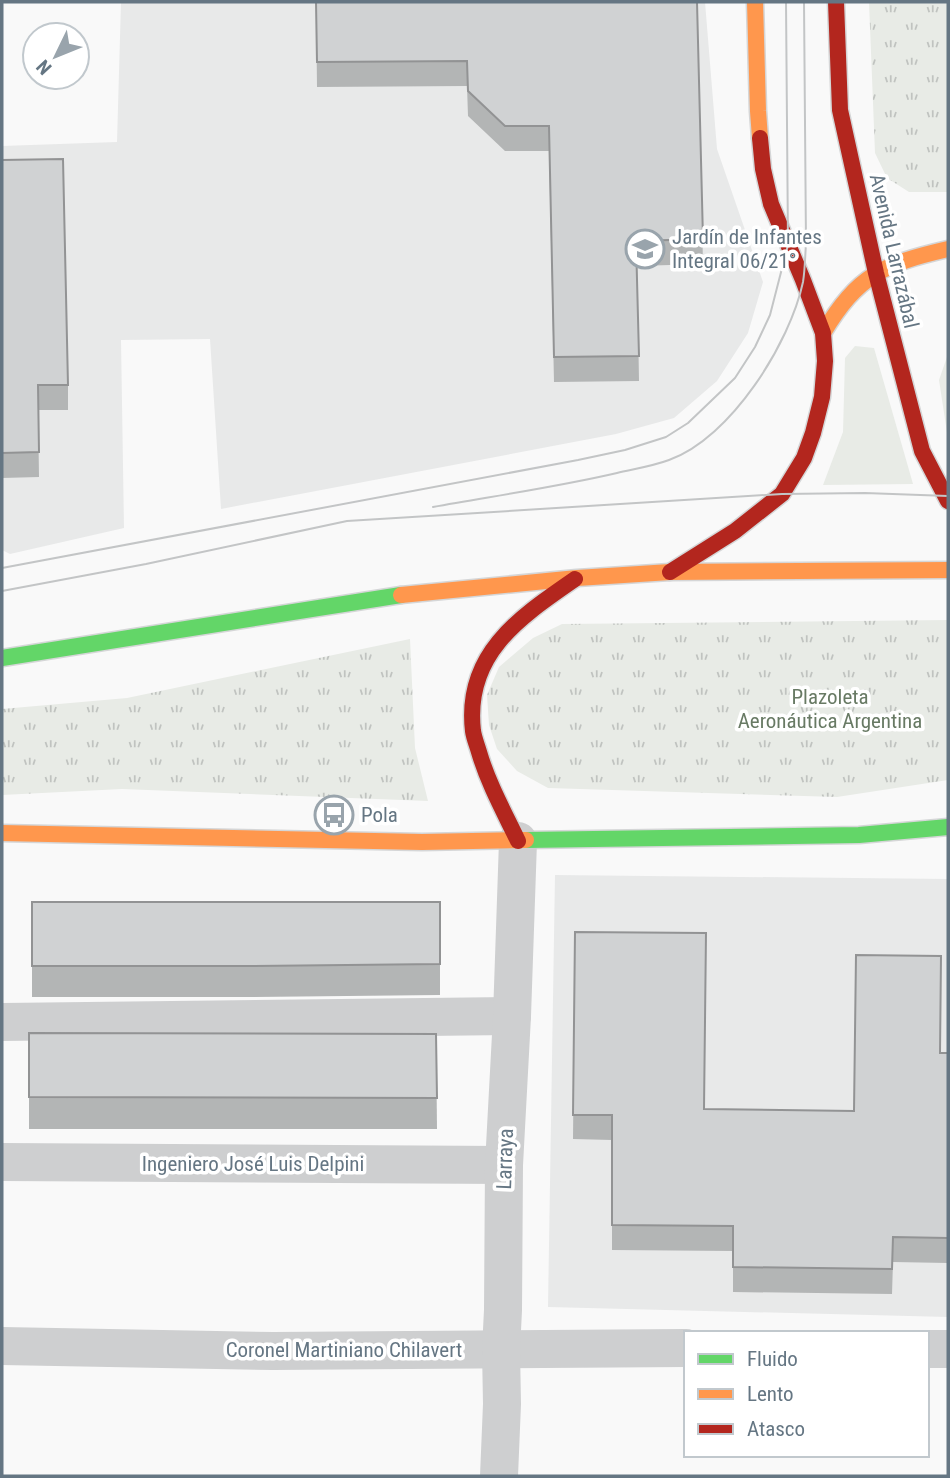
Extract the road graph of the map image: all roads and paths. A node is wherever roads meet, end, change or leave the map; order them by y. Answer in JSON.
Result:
{"nodes":[{"id":1,"x":755,"y":2,"type":"edge"},
{"id":2,"x":836,"y":2,"type":"edge"},
{"id":3,"x":948,"y":249,"type":"edge"},
{"id":4,"x":876,"y":273,"type":"junction"},
{"id":5,"x":823,"y":333,"type":"junction"},
{"id":6,"x":948,"y":501,"type":"edge"},
{"id":7,"x":948,"y":570,"type":"edge"},
{"id":8,"x":670,"y":572,"type":"junction"},
{"id":9,"x":577,"y":578,"type":"junction"},
{"id":10,"x":2,"y":658,"type":"edge"},
{"id":11,"x":948,"y":827,"type":"edge"},
{"id":12,"x":2,"y":833,"type":"edge"},
{"id":13,"x":519,"y":841,"type":"junction"},
{"id":14,"x":512,"y":1016,"type":"junction"},
{"id":15,"x":2,"y":1022,"type":"edge"},
{"id":16,"x":2,"y":1162,"type":"edge"},
{"id":17,"x":504,"y":1166,"type":"junction"},
{"id":18,"x":2,"y":1346,"type":"edge"},
{"id":19,"x":684,"y":1348,"type":"edge"},
{"id":20,"x":929,"y":1349,"type":"edge"},
{"id":21,"x":948,"y":1349,"type":"edge"},
{"id":22,"x":501,"y":1350,"type":"junction"},
{"id":23,"x":499,"y":1476,"type":"edge"}],
"edges":[{"from":1,"to":5,"type":"main road"},
{"from":2,"to":4,"type":"main road","name":"Avenida Larrazábal"},
{"from":3,"to":4,"type":"main road"},
{"from":4,"to":5,"type":"main road"},
{"from":4,"to":6,"type":"main road","name":"Avenida Larrazábal"},
{"from":5,"to":8,"type":"main road"},
{"from":7,"to":8,"type":"main road"},
{"from":8,"to":9,"type":"main road"},
{"from":9,"to":10,"type":"main road"},
{"from":9,"to":13,"type":"main road"},
{"from":11,"to":13,"type":"main road"},
{"from":12,"to":13,"type":"main road"},
{"from":13,"to":14,"type":"street","name":"Larraya"},
{"from":14,"to":15,"type":"street"},
{"from":14,"to":17,"type":"street","name":"Larraya"},
{"from":16,"to":17,"type":"street","name":"Ingeniero José Luis Delpini"},
{"from":17,"to":22,"type":"street","name":"Larraya"},
{"from":18,"to":22,"type":"street","name":"Coronel Martiniano Chilavert"},
{"from":19,"to":22,"type":"street","name":"Coronel Martiniano Chilavert"},
{"from":20,"to":21,"type":"street"},
{"from":22,"to":23,"type":"street","name":"Larraya"}]}
